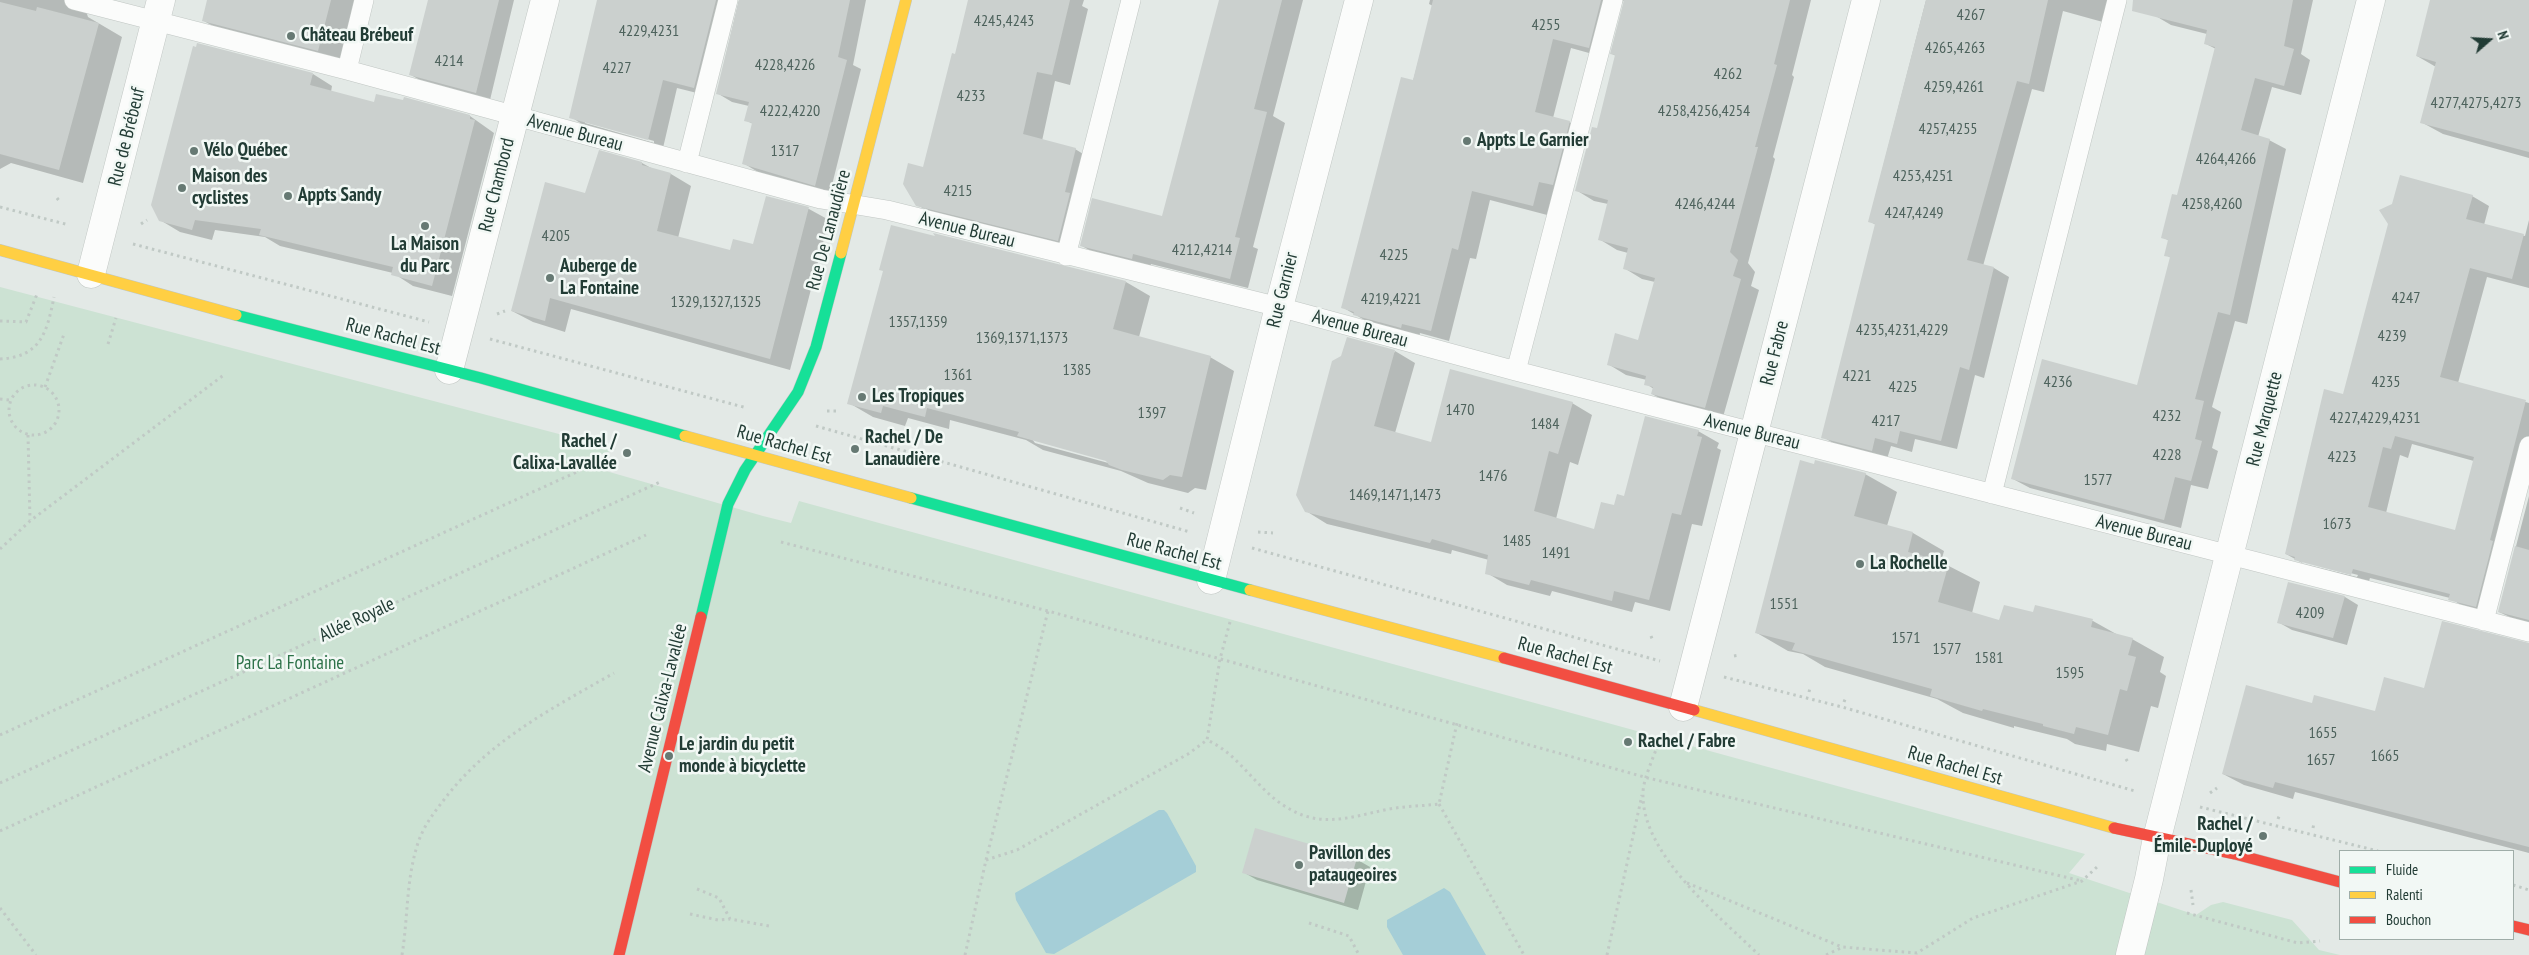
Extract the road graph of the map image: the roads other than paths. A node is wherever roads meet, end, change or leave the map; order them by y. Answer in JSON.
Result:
{"nodes":[{"id":1,"x":74,"y":0,"type":"edge"},
{"id":2,"x":364,"y":0,"type":"edge"},
{"id":3,"x":545,"y":0,"type":"edge"},
{"id":4,"x":728,"y":0,"type":"edge"},
{"id":5,"x":906,"y":0,"type":"edge"},
{"id":6,"x":1131,"y":0,"type":"edge"},
{"id":7,"x":1358,"y":0,"type":"edge"},
{"id":8,"x":1613,"y":0,"type":"edge"},
{"id":9,"x":1866,"y":0,"type":"edge"},
{"id":10,"x":2118,"y":0,"type":"edge"},
{"id":11,"x":2371,"y":0,"type":"edge"},
{"id":12,"x":159,"y":11,"type":"edge"},
{"id":13,"x":346,"y":70,"type":"junction"},
{"id":14,"x":515,"y":117,"type":"junction"},
{"id":15,"x":687,"y":163,"type":"junction"},
{"id":16,"x":855,"y":204,"type":"junction"},
{"id":17,"x":0,"y":250,"type":"edge"},
{"id":18,"x":1066,"y":256,"type":"junction"},
{"id":19,"x":91,"y":274,"type":"junction"},
{"id":20,"x":1279,"y":307,"type":"junction"},
{"id":21,"x":449,"y":370,"type":"junction"},
{"id":22,"x":1516,"y":371,"type":"junction"},
{"id":23,"x":1754,"y":433,"type":"junction"},
{"id":24,"x":2529,"y":446,"type":"edge"},
{"id":25,"x":755,"y":455,"type":"junction"},
{"id":26,"x":1992,"y":494,"type":"junction"},
{"id":27,"x":2230,"y":555,"type":"junction"},
{"id":28,"x":1211,"y":580,"type":"junction"},
{"id":29,"x":2484,"y":621,"type":"junction"},
{"id":30,"x":2529,"y":632,"type":"edge"},
{"id":31,"x":1684,"y":707,"type":"junction"},
{"id":32,"x":2157,"y":838,"type":"junction"},
{"id":33,"x":2339,"y":882,"type":"edge"},
{"id":34,"x":2514,"y":926,"type":"edge"},
{"id":35,"x":2529,"y":930,"type":"edge"},
{"id":36,"x":2130,"y":952,"type":"edge"},
{"id":37,"x":619,"y":955,"type":"edge"}],
"edges":[{"from":1,"to":12,"type":"lane","name":"Avenue Bureau"},
{"from":2,"to":13,"type":"lane"},
{"from":3,"to":14,"type":"street","name":"Rue Chambord"},
{"from":4,"to":15,"type":"lane"},
{"from":5,"to":16,"type":"main road","name":"Rue De Lanaudière"},
{"from":6,"to":18,"type":"lane"},
{"from":7,"to":20,"type":"street","name":"Rue Garnier"},
{"from":8,"to":22,"type":"lane"},
{"from":9,"to":23,"type":"street","name":"Rue Fabre"},
{"from":10,"to":26,"type":"lane"},
{"from":11,"to":27,"type":"street","name":"Rue Marquette"},
{"from":12,"to":13,"type":"lane","name":"Avenue Bureau"},
{"from":12,"to":19,"type":"street","name":"Rue de Brébeuf"},
{"from":13,"to":14,"type":"lane","name":"Avenue Bureau"},
{"from":14,"to":15,"type":"lane","name":"Avenue Bureau"},
{"from":14,"to":21,"type":"street","name":"Rue Chambord"},
{"from":15,"to":16,"type":"lane","name":"Avenue Bureau"},
{"from":16,"to":18,"type":"lane","name":"Avenue Bureau"},
{"from":16,"to":25,"type":"main road","name":"Rue De Lanaudière"},
{"from":17,"to":19,"type":"main road","name":"Rue Rachel Est"},
{"from":18,"to":20,"type":"lane","name":"Avenue Bureau"},
{"from":19,"to":21,"type":"main road","name":"Rue Rachel Est"},
{"from":20,"to":22,"type":"lane","name":"Avenue Bureau"},
{"from":20,"to":28,"type":"street","name":"Rue Garnier"},
{"from":21,"to":25,"type":"main road","name":"Rue Rachel Est"},
{"from":22,"to":23,"type":"lane","name":"Avenue Bureau"},
{"from":23,"to":26,"type":"lane","name":"Avenue Bureau"},
{"from":23,"to":31,"type":"street","name":"Rue Fabre"},
{"from":24,"to":29,"type":"lane"},
{"from":25,"to":28,"type":"main road","name":"Rue Rachel Est"},
{"from":25,"to":37,"type":"main road","name":"Avenue Calixa-Lavallée"},
{"from":26,"to":27,"type":"lane","name":"Avenue Bureau"},
{"from":27,"to":29,"type":"lane","name":"Avenue Bureau"},
{"from":27,"to":32,"type":"street","name":"Rue Marquette"},
{"from":28,"to":31,"type":"main road","name":"Rue Rachel Est"},
{"from":29,"to":30,"type":"lane","name":"Avenue Bureau"},
{"from":31,"to":32,"type":"main road","name":"Rue Rachel Est"},
{"from":32,"to":33,"type":"main road","name":"Rue Rachel Est"},
{"from":32,"to":36,"type":"street","name":"Rue Marquette"},
{"from":34,"to":35,"type":"main road"}]}
